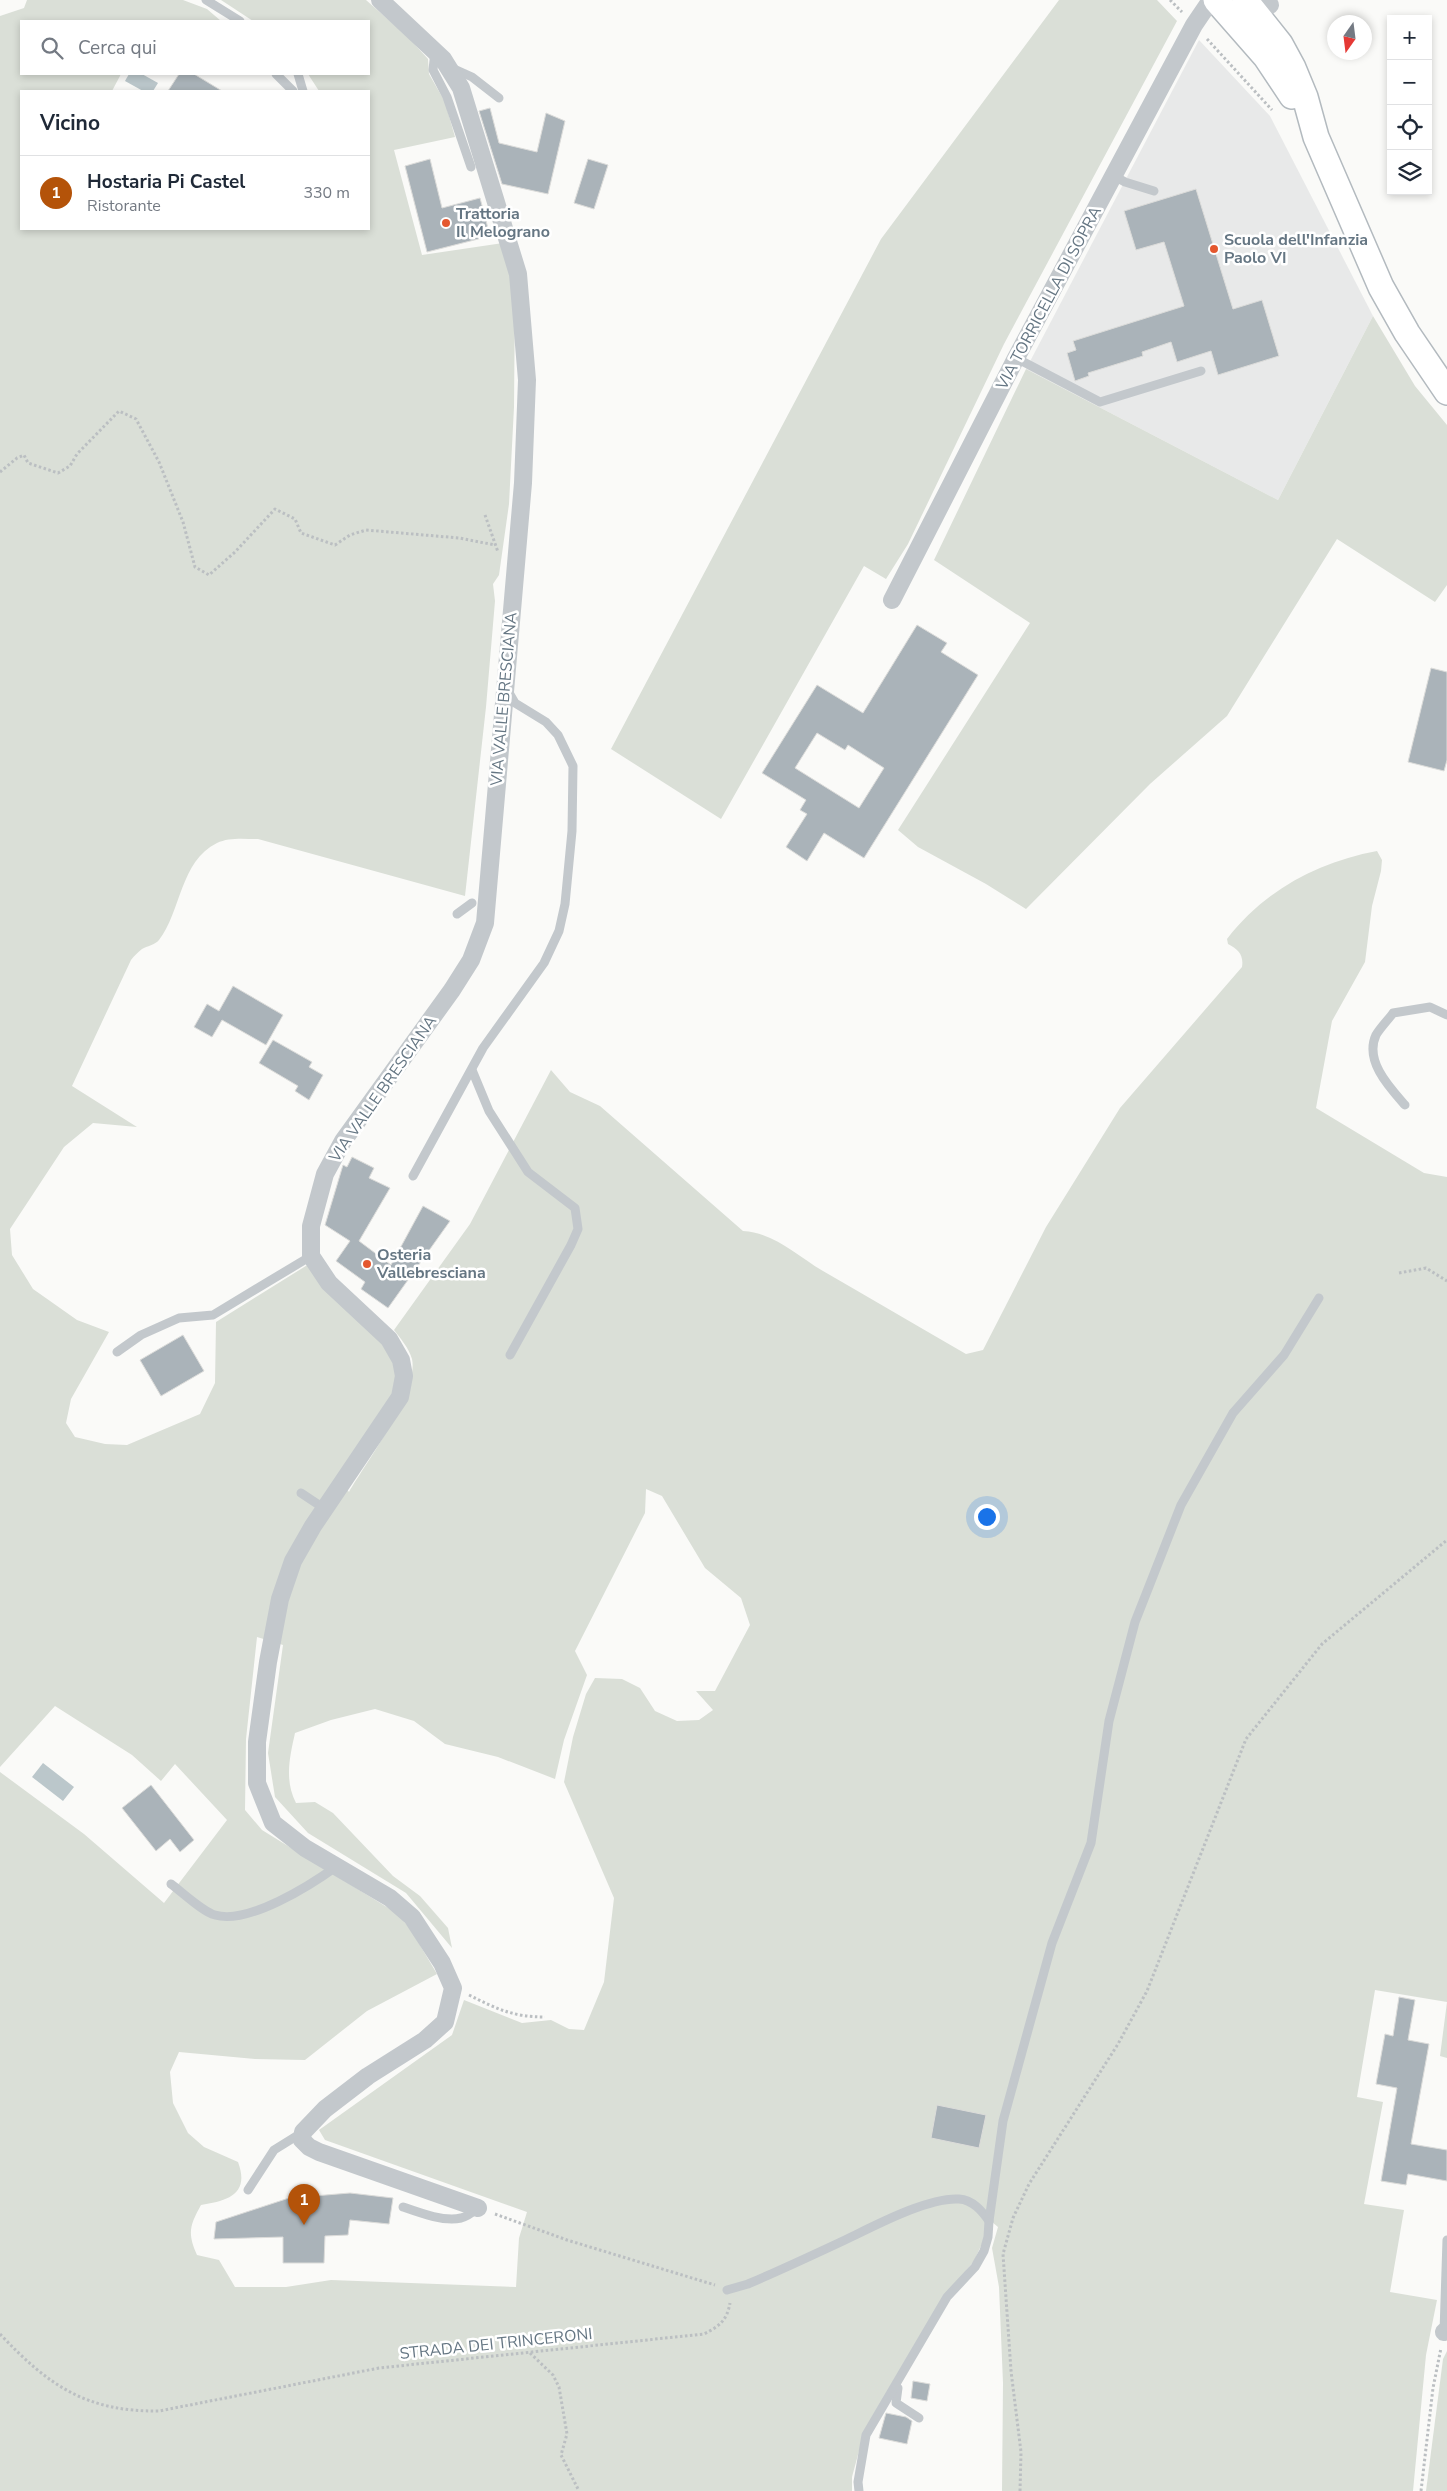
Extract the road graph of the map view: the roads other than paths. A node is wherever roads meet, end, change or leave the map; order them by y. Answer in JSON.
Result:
{"nodes":[{"id":1,"x":206,"y":0,"type":"edge"},
{"id":2,"x":380,"y":0,"type":"edge"},
{"id":3,"x":1211,"y":0,"type":"edge"},
{"id":4,"x":1216,"y":0,"type":"edge"},
{"id":5,"x":1246,"y":0,"type":"edge"},
{"id":6,"x":238,"y":20,"type":"edge"},
{"id":7,"x":435,"y":51,"type":"junction"},
{"id":8,"x":450,"y":67,"type":"junction"},
{"id":9,"x":277,"y":75,"type":"edge"},
{"id":10,"x":298,"y":75,"type":"edge"},
{"id":11,"x":292,"y":90,"type":"edge"},
{"id":12,"x":303,"y":90,"type":"edge"},
{"id":13,"x":499,"y":98,"type":"dead end"},
{"id":14,"x":1316,"y":137,"type":"junction"},
{"id":15,"x":471,"y":168,"type":"dead end"},
{"id":16,"x":1114,"y":176,"type":"junction"},
{"id":17,"x":1154,"y":191,"type":"dead end"},
{"id":18,"x":1016,"y":358,"type":"junction"},
{"id":19,"x":1202,"y":371,"type":"dead end"},
{"id":20,"x":1447,"y":392,"type":"edge"},
{"id":21,"x":892,"y":600,"type":"dead end"},
{"id":22,"x":504,"y":684,"type":"junction"},
{"id":23,"x":472,"y":903,"type":"dead end"},
{"id":24,"x":457,"y":914,"type":"dead end"},
{"id":25,"x":1447,"y":1015,"type":"edge"},
{"id":26,"x":472,"y":1070,"type":"junction"},
{"id":27,"x":1405,"y":1105,"type":"dead end"},
{"id":28,"x":413,"y":1176,"type":"dead end"},
{"id":29,"x":311,"y":1256,"type":"junction"},
{"id":30,"x":1319,"y":1298,"type":"dead end"},
{"id":31,"x":117,"y":1352,"type":"dead end"},
{"id":32,"x":510,"y":1355,"type":"dead end"},
{"id":33,"x":301,"y":1493,"type":"dead end"},
{"id":34,"x":325,"y":1509,"type":"junction"},
{"id":35,"x":337,"y":1866,"type":"junction"},
{"id":36,"x":171,"y":1884,"type":"dead end"},
{"id":37,"x":303,"y":2132,"type":"junction"},
{"id":38,"x":248,"y":2190,"type":"dead end"},
{"id":39,"x":403,"y":2207,"type":"dead end"},
{"id":40,"x":478,"y":2208,"type":"joint"},
{"id":41,"x":989,"y":2221,"type":"junction"},
{"id":42,"x":1447,"y":2240,"type":"edge"},
{"id":43,"x":726,"y":2290,"type":"road end"},
{"id":44,"x":1445,"y":2331,"type":"edge"},
{"id":45,"x":898,"y":2384,"type":"junction"},
{"id":46,"x":919,"y":2418,"type":"dead end"},
{"id":47,"x":859,"y":2491,"type":"edge"}],
"edges":[{"from":1,"to":6,"type":"lane"},
{"from":2,"to":7,"type":"street","name":"VIA VALLE BRESCIANA"},
{"from":3,"to":16,"type":"street","name":"VIA TORRICELLA DI SOPRA"},
{"from":4,"to":14,"type":"street"},
{"from":5,"to":14,"type":"street"},
{"from":7,"to":8,"type":"street","name":"VIA VALLE BRESCIANA"},
{"from":7,"to":15,"type":"lane"},
{"from":8,"to":13,"type":"lane"},
{"from":8,"to":22,"type":"street","name":"VIA VALLE BRESCIANA"},
{"from":9,"to":11,"type":"lane"},
{"from":10,"to":12,"type":"lane"},
{"from":14,"to":20,"type":"street"},
{"from":16,"to":17,"type":"lane"},
{"from":16,"to":18,"type":"street","name":"VIA TORRICELLA DI SOPRA"},
{"from":18,"to":19,"type":"lane"},
{"from":18,"to":21,"type":"street","name":"VIA TORRICELLA DI SOPRA"},
{"from":22,"to":26,"type":"lane"},
{"from":22,"to":29,"type":"street","name":"VIA VALLE BRESCIANA"},
{"from":23,"to":24,"type":"lane"},
{"from":25,"to":27,"type":"lane"},
{"from":26,"to":28,"type":"lane"},
{"from":26,"to":32,"type":"lane"},
{"from":29,"to":31,"type":"lane"},
{"from":29,"to":34,"type":"street"},
{"from":30,"to":41,"type":"lane"},
{"from":33,"to":34,"type":"lane"},
{"from":34,"to":35,"type":"street"},
{"from":35,"to":36,"type":"lane"},
{"from":35,"to":37,"type":"street"},
{"from":37,"to":38,"type":"lane"},
{"from":37,"to":40,"type":"street"},
{"from":39,"to":40,"type":"lane"},
{"from":41,"to":43,"type":"lane"},
{"from":41,"to":45,"type":"lane"},
{"from":42,"to":44,"type":"lane"},
{"from":45,"to":46,"type":"lane"},
{"from":45,"to":47,"type":"lane"}]}
